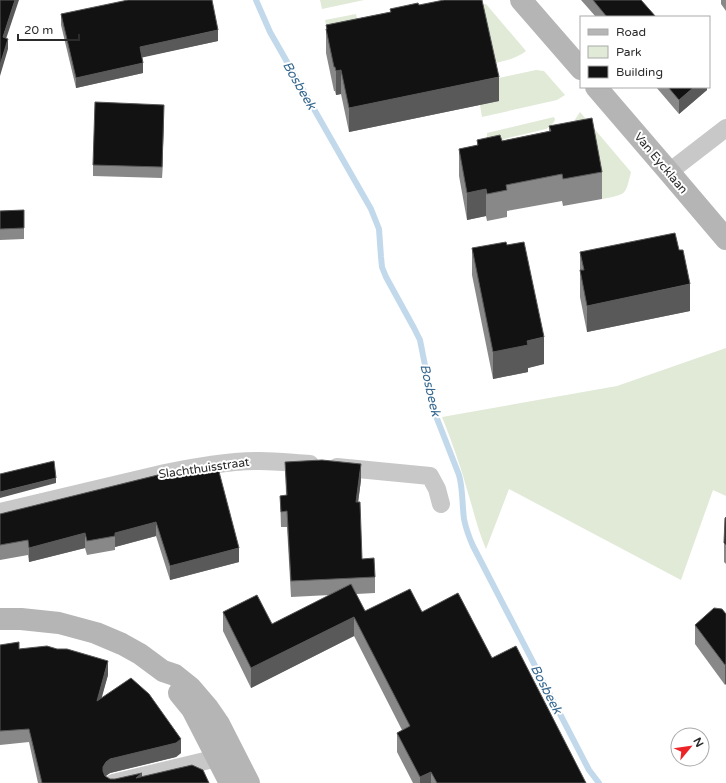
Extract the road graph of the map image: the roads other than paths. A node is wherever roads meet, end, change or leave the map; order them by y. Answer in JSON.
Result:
{"nodes":[{"id":1,"x":521,"y":0,"type":"edge"},
{"id":2,"x":580,"y":68,"type":"edge"},
{"id":3,"x":597,"y":88,"type":"edge"},
{"id":4,"x":726,"y":128,"type":"edge"},
{"id":5,"x":670,"y":172,"type":"junction"},
{"id":6,"x":726,"y":239,"type":"edge"},
{"id":7,"x":441,"y":504,"type":"dead end"},
{"id":8,"x":0,"y":512,"type":"edge"},
{"id":9,"x":0,"y":619,"type":"edge"},
{"id":10,"x":224,"y":753,"type":"junction"},
{"id":11,"x":113,"y":783,"type":"edge"},
{"id":12,"x":230,"y":783,"type":"edge"},
{"id":13,"x":250,"y":783,"type":"edge"}],
"edges":[{"from":1,"to":2,"type":"street"},
{"from":3,"to":5,"type":"street","name":"Van Eycklaan"},
{"from":4,"to":5,"type":"street"},
{"from":5,"to":6,"type":"street","name":"Van Eycklaan"},
{"from":7,"to":8,"type":"street","name":"Slachthuisstraat"},
{"from":9,"to":10,"type":"street"},
{"from":10,"to":11,"type":"street"},
{"from":10,"to":12,"type":"street"},
{"from":10,"to":13,"type":"street"}]}
